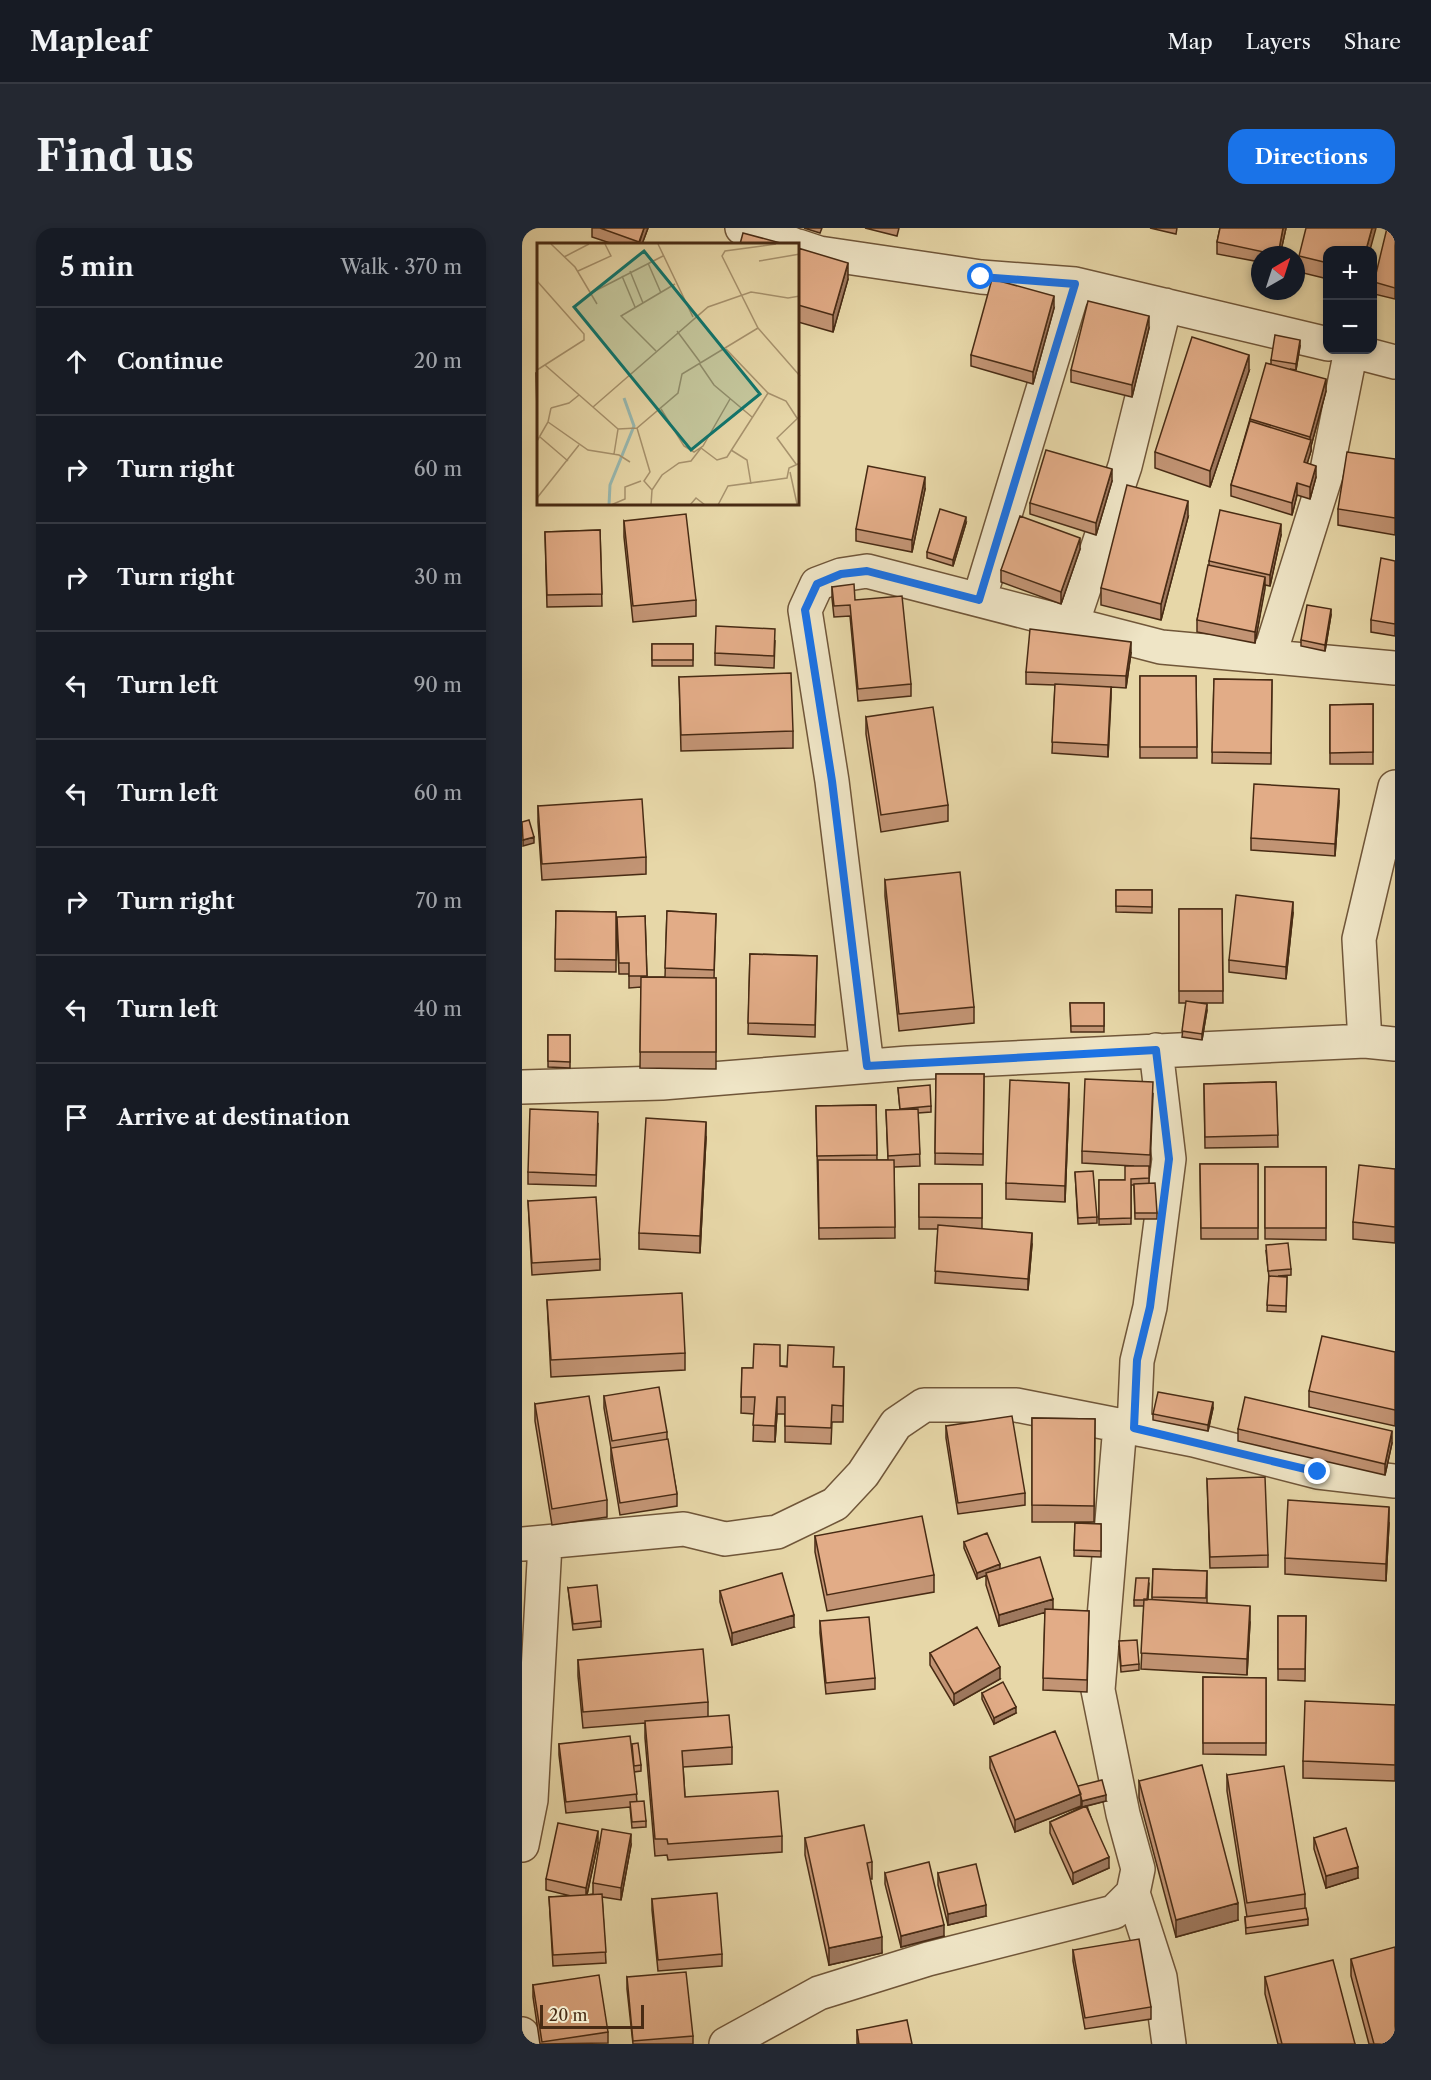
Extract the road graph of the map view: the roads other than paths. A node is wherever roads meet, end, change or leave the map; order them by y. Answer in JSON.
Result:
{"nodes":[{"id":1,"x":729,"y":228,"type":"edge"},
{"id":2,"x":742,"y":228,"type":"edge"},
{"id":3,"x":726,"y":243,"type":"edge"},
{"id":4,"x":789,"y":243,"type":"edge"},
{"id":5,"x":800,"y":247,"type":"edge"},
{"id":6,"x":1075,"y":284,"type":"junction"},
{"id":7,"x":1166,"y":305,"type":"junction"},
{"id":8,"x":1323,"y":343,"type":"edge"},
{"id":9,"x":1349,"y":354,"type":"edge"},
{"id":10,"x":1365,"y":354,"type":"edge"},
{"id":11,"x":1395,"y":362,"type":"edge"},
{"id":12,"x":979,"y":600,"type":"junction"},
{"id":13,"x":1072,"y":624,"type":"junction"},
{"id":14,"x":1269,"y":657,"type":"junction"},
{"id":15,"x":1395,"y":669,"type":"edge"},
{"id":16,"x":1395,"y":787,"type":"edge"},
{"id":17,"x":1380,"y":1042,"type":"edge"},
{"id":18,"x":1156,"y":1050,"type":"junction"},
{"id":19,"x":867,"y":1066,"type":"junction"},
{"id":20,"x":522,"y":1087,"type":"edge"},
{"id":21,"x":1127,"y":1427,"type":"junction"},
{"id":22,"x":1395,"y":1481,"type":"edge"},
{"id":23,"x":533,"y":1544,"type":"edge"},
{"id":24,"x":522,"y":1845,"type":"edge"},
{"id":25,"x":1133,"y":1893,"type":"junction"},
{"id":26,"x":522,"y":2034,"type":"edge"},
{"id":27,"x":525,"y":2044,"type":"edge"},
{"id":28,"x":726,"y":2044,"type":"edge"},
{"id":29,"x":1169,"y":2044,"type":"edge"}],
"edges":[{"from":1,"to":3,"type":"street"},
{"from":2,"to":4,"type":"street"},
{"from":5,"to":6,"type":"street"},
{"from":6,"to":7,"type":"street"},
{"from":6,"to":12,"type":"street"},
{"from":7,"to":8,"type":"street"},
{"from":7,"to":13,"type":"street"},
{"from":9,"to":14,"type":"street"},
{"from":10,"to":11,"type":"street"},
{"from":12,"to":13,"type":"street"},
{"from":12,"to":19,"type":"street"},
{"from":13,"to":14,"type":"street"},
{"from":14,"to":15,"type":"street"},
{"from":16,"to":17,"type":"street"},
{"from":17,"to":18,"type":"street"},
{"from":18,"to":19,"type":"street"},
{"from":18,"to":21,"type":"street"},
{"from":19,"to":20,"type":"street"},
{"from":21,"to":22,"type":"street"},
{"from":21,"to":23,"type":"street"},
{"from":21,"to":25,"type":"street"},
{"from":23,"to":24,"type":"street"},
{"from":25,"to":28,"type":"street"},
{"from":25,"to":29,"type":"street"},
{"from":26,"to":27,"type":"street"}]}
